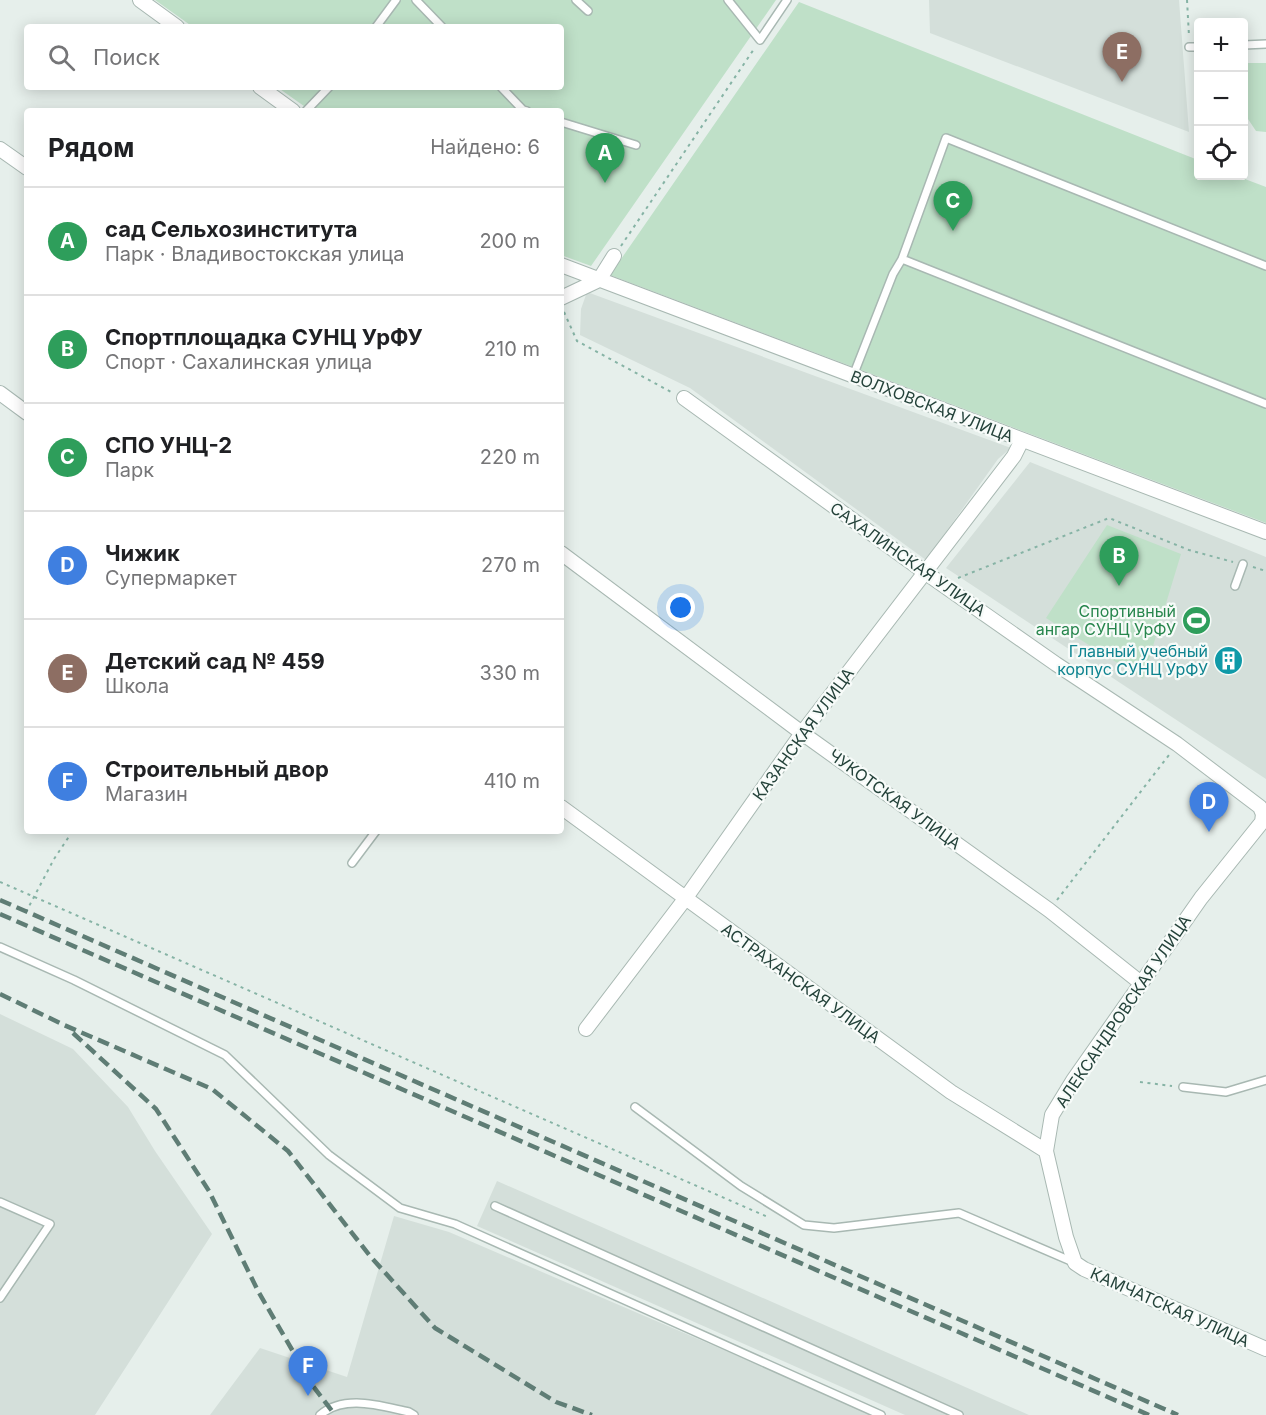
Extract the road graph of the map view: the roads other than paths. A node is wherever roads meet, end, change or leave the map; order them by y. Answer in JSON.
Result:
{"nodes":[{"id":1,"x":140,"y":0,"type":"edge"},
{"id":2,"x":396,"y":0,"type":"edge"},
{"id":3,"x":416,"y":0,"type":"edge"},
{"id":4,"x":576,"y":0,"type":"edge"},
{"id":5,"x":728,"y":0,"type":"edge"},
{"id":6,"x":788,"y":0,"type":"edge"},
{"id":7,"x":588,"y":12,"type":"dead end"},
{"id":8,"x":173,"y":24,"type":"edge"},
{"id":9,"x":378,"y":24,"type":"edge"},
{"id":10,"x":439,"y":24,"type":"edge"},
{"id":11,"x":1266,"y":44,"type":"edge"},
{"id":12,"x":1248,"y":45,"type":"edge"},
{"id":13,"x":1189,"y":47,"type":"road end"},
{"id":14,"x":1194,"y":47,"type":"edge"},
{"id":15,"x":264,"y":90,"type":"edge"},
{"id":16,"x":326,"y":90,"type":"edge"},
{"id":17,"x":504,"y":90,"type":"edge"},
{"id":18,"x":289,"y":108,"type":"edge"},
{"id":19,"x":309,"y":108,"type":"edge"},
{"id":20,"x":521,"y":108,"type":"edge"},
{"id":21,"x":564,"y":123,"type":"edge"},
{"id":22,"x":636,"y":145,"type":"dead end"},
{"id":23,"x":0,"y":149,"type":"edge"},
{"id":24,"x":24,"y":166,"type":"edge"},
{"id":25,"x":614,"y":256,"type":"road end"},
{"id":26,"x":902,"y":259,"type":"junction"},
{"id":27,"x":564,"y":266,"type":"edge"},
{"id":28,"x":1266,"y":266,"type":"edge"},
{"id":29,"x":599,"y":280,"type":"junction"},
{"id":30,"x":564,"y":297,"type":"edge"},
{"id":31,"x":853,"y":376,"type":"junction"},
{"id":32,"x":0,"y":393,"type":"edge"},
{"id":33,"x":684,"y":398,"type":"road end"},
{"id":34,"x":1266,"y":404,"type":"edge"},
{"id":35,"x":24,"y":411,"type":"edge"},
{"id":36,"x":1022,"y":440,"type":"junction"},
{"id":37,"x":1266,"y":532,"type":"edge"},
{"id":38,"x":564,"y":555,"type":"edge"},
{"id":39,"x":1243,"y":564,"type":"road end"},
{"id":40,"x":926,"y":573,"type":"junction"},
{"id":41,"x":1235,"y":586,"type":"dead end"},
{"id":42,"x":802,"y":733,"type":"junction"},
{"id":43,"x":564,"y":809,"type":"edge"},
{"id":44,"x":1263,"y":814,"type":"joint"},
{"id":45,"x":374,"y":834,"type":"edge"},
{"id":46,"x":352,"y":863,"type":"dead end"},
{"id":47,"x":685,"y":899,"type":"junction"},
{"id":48,"x":0,"y":947,"type":"edge"},
{"id":49,"x":1141,"y":983,"type":"junction"},
{"id":50,"x":586,"y":1029,"type":"dead end"},
{"id":51,"x":1266,"y":1080,"type":"edge"},
{"id":52,"x":1184,"y":1087,"type":"road end"},
{"id":53,"x":635,"y":1107,"type":"dead end"},
{"id":54,"x":1046,"y":1151,"type":"junction"},
{"id":55,"x":0,"y":1202,"type":"edge"},
{"id":56,"x":495,"y":1206,"type":"dead end"},
{"id":57,"x":1076,"y":1263,"type":"junction"},
{"id":58,"x":0,"y":1298,"type":"edge"},
{"id":59,"x":1266,"y":1349,"type":"edge"},
{"id":60,"x":320,"y":1415,"type":"edge"},
{"id":61,"x":414,"y":1415,"type":"edge"},
{"id":62,"x":881,"y":1415,"type":"edge"},
{"id":63,"x":959,"y":1415,"type":"edge"}],
"edges":[{"from":1,"to":8,"type":"street"},
{"from":2,"to":9,"type":"lane"},
{"from":3,"to":10,"type":"lane"},
{"from":4,"to":7,"type":"lane"},
{"from":5,"to":6,"type":"lane"},
{"from":11,"to":12,"type":"lane"},
{"from":13,"to":14,"type":"lane"},
{"from":15,"to":18,"type":"street"},
{"from":16,"to":19,"type":"lane"},
{"from":17,"to":20,"type":"lane"},
{"from":21,"to":22,"type":"lane"},
{"from":23,"to":24,"type":"street"},
{"from":25,"to":29,"type":"street"},
{"from":26,"to":28,"type":"lane"},
{"from":26,"to":31,"type":"lane"},
{"from":26,"to":34,"type":"lane"},
{"from":27,"to":29,"type":"street"},
{"from":29,"to":30,"type":"street"},
{"from":29,"to":31,"type":"street","name":"ВОЛХОВСКАЯ УЛИЦА"},
{"from":31,"to":36,"type":"street","name":"ВОЛХОВСКАЯ УЛИЦА"},
{"from":32,"to":35,"type":"street"},
{"from":33,"to":40,"type":"street","name":"САХАЛИНСКАЯ УЛИЦА"},
{"from":36,"to":37,"type":"street","name":"ВОЛХОВСКАЯ УЛИЦА"},
{"from":36,"to":40,"type":"street","name":"КАЗАНСКАЯ УЛИЦА"},
{"from":38,"to":42,"type":"street","name":"ЧУКОТСКАЯ УЛИЦА"},
{"from":39,"to":41,"type":"lane"},
{"from":40,"to":42,"type":"street","name":"КАЗАНСКАЯ УЛИЦА"},
{"from":40,"to":44,"type":"street","name":"САХАЛИНСКАЯ УЛИЦА"},
{"from":42,"to":47,"type":"street","name":"КАЗАНСКАЯ УЛИЦА"},
{"from":42,"to":49,"type":"street","name":"ЧУКОТСКАЯ УЛИЦА"},
{"from":43,"to":47,"type":"street","name":"АСТРАХАНСКАЯ УЛИЦА"},
{"from":44,"to":49,"type":"street","name":"АЛЕКСАНДРОВСКАЯ УЛИЦА"},
{"from":45,"to":46,"type":"lane"},
{"from":47,"to":50,"type":"street","name":"КАЗАНСКАЯ УЛИЦА"},
{"from":47,"to":54,"type":"street","name":"АСТРАХАНСКАЯ УЛИЦА"},
{"from":48,"to":62,"type":"lane"},
{"from":49,"to":54,"type":"street","name":"АЛЕКСАНДРОВСКАЯ УЛИЦА"},
{"from":51,"to":52,"type":"lane"},
{"from":53,"to":57,"type":"lane"},
{"from":54,"to":57,"type":"street","name":"АЛЕКСАНДРОВСКАЯ УЛИЦА"},
{"from":55,"to":58,"type":"lane"},
{"from":56,"to":63,"type":"lane"},
{"from":57,"to":59,"type":"street","name":"КАМЧАТСКАЯ УЛИЦА"},
{"from":60,"to":61,"type":"lane"}]}
